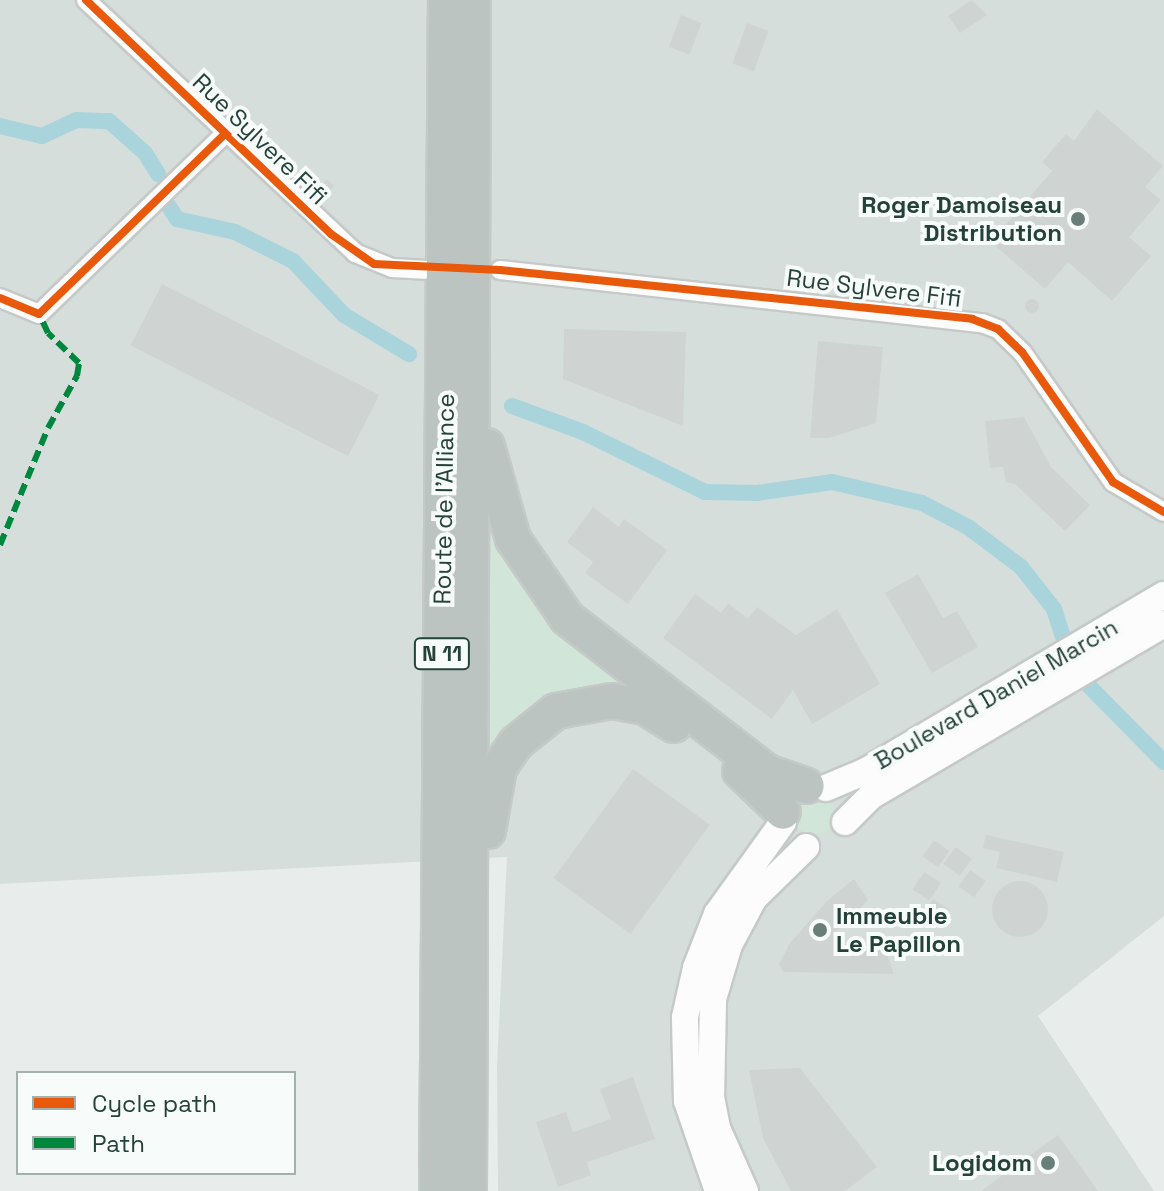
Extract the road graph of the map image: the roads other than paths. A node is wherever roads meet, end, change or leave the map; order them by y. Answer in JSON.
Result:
{"nodes":[{"id":1,"x":86,"y":0,"type":"edge"},
{"id":2,"x":432,"y":0,"type":"edge"},
{"id":3,"x":446,"y":0,"type":"edge"},
{"id":4,"x":473,"y":0,"type":"edge"},
{"id":5,"x":489,"y":0,"type":"edge"},
{"id":6,"x":459,"y":96,"type":"junction"},
{"id":7,"x":225,"y":134,"type":"junction"},
{"id":8,"x":425,"y":270,"type":"dead end"},
{"id":9,"x":500,"y":270,"type":"dead end"},
{"id":10,"x":0,"y":298,"type":"edge"},
{"id":11,"x":472,"y":314,"type":"junction"},
{"id":12,"x":1162,"y":512,"type":"edge"},
{"id":13,"x":1164,"y":595,"type":"edge"},
{"id":14,"x":1164,"y":624,"type":"edge"},
{"id":15,"x":817,"y":787,"type":"junction"},
{"id":16,"x":783,"y":817,"type":"junction"},
{"id":17,"x":845,"y":822,"type":"junction"},
{"id":18,"x":806,"y":847,"type":"junction"},
{"id":19,"x":470,"y":978,"type":"junction"},
{"id":20,"x":441,"y":1020,"type":"junction"},
{"id":21,"x":427,"y":1191,"type":"edge"},
{"id":22,"x":437,"y":1191,"type":"edge"},
{"id":23,"x":469,"y":1191,"type":"edge"},
{"id":24,"x":718,"y":1191,"type":"edge"},
{"id":25,"x":745,"y":1191,"type":"edge"}],
"edges":[{"from":1,"to":7,"type":"street","name":"Rue Sylvere Fifi"},
{"from":2,"to":6,"type":"highway"},
{"from":3,"to":6,"type":"highway","name":"Route de l'Alliance","number":"N 11"},
{"from":4,"to":6,"type":"highway","name":"Route de l'Alliance","number":"N 11"},
{"from":5,"to":6,"type":"highway"},
{"from":6,"to":11,"type":"highway","name":"Route de l'Alliance","number":"N 11"},
{"from":6,"to":20,"type":"highway","name":"Route de l'Alliance","number":"N 11"},
{"from":7,"to":8,"type":"street","name":"Rue Sylvere Fifi"},
{"from":7,"to":10,"type":"street"},
{"from":9,"to":12,"type":"street","name":"Rue Sylvere Fifi"},
{"from":11,"to":15,"type":"highway"},
{"from":11,"to":19,"type":"highway","name":"Route de l'Alliance","number":"N 11"},
{"from":13,"to":15,"type":"main road","name":"Boulevard Daniel Marcin"},
{"from":14,"to":17,"type":"main road","name":"Boulevard Daniel Marcin"},
{"from":15,"to":16,"type":"main road"},
{"from":15,"to":17,"type":"main road"},
{"from":16,"to":18,"type":"main road"},
{"from":16,"to":19,"type":"highway"},
{"from":16,"to":24,"type":"main road"},
{"from":17,"to":18,"type":"main road"},
{"from":18,"to":25,"type":"main road"},
{"from":19,"to":23,"type":"highway","name":"Route de l'Alliance","number":"N 11"},
{"from":20,"to":21,"type":"highway"},
{"from":20,"to":22,"type":"highway","name":"Route de l'Alliance","number":"N 11"}]}
